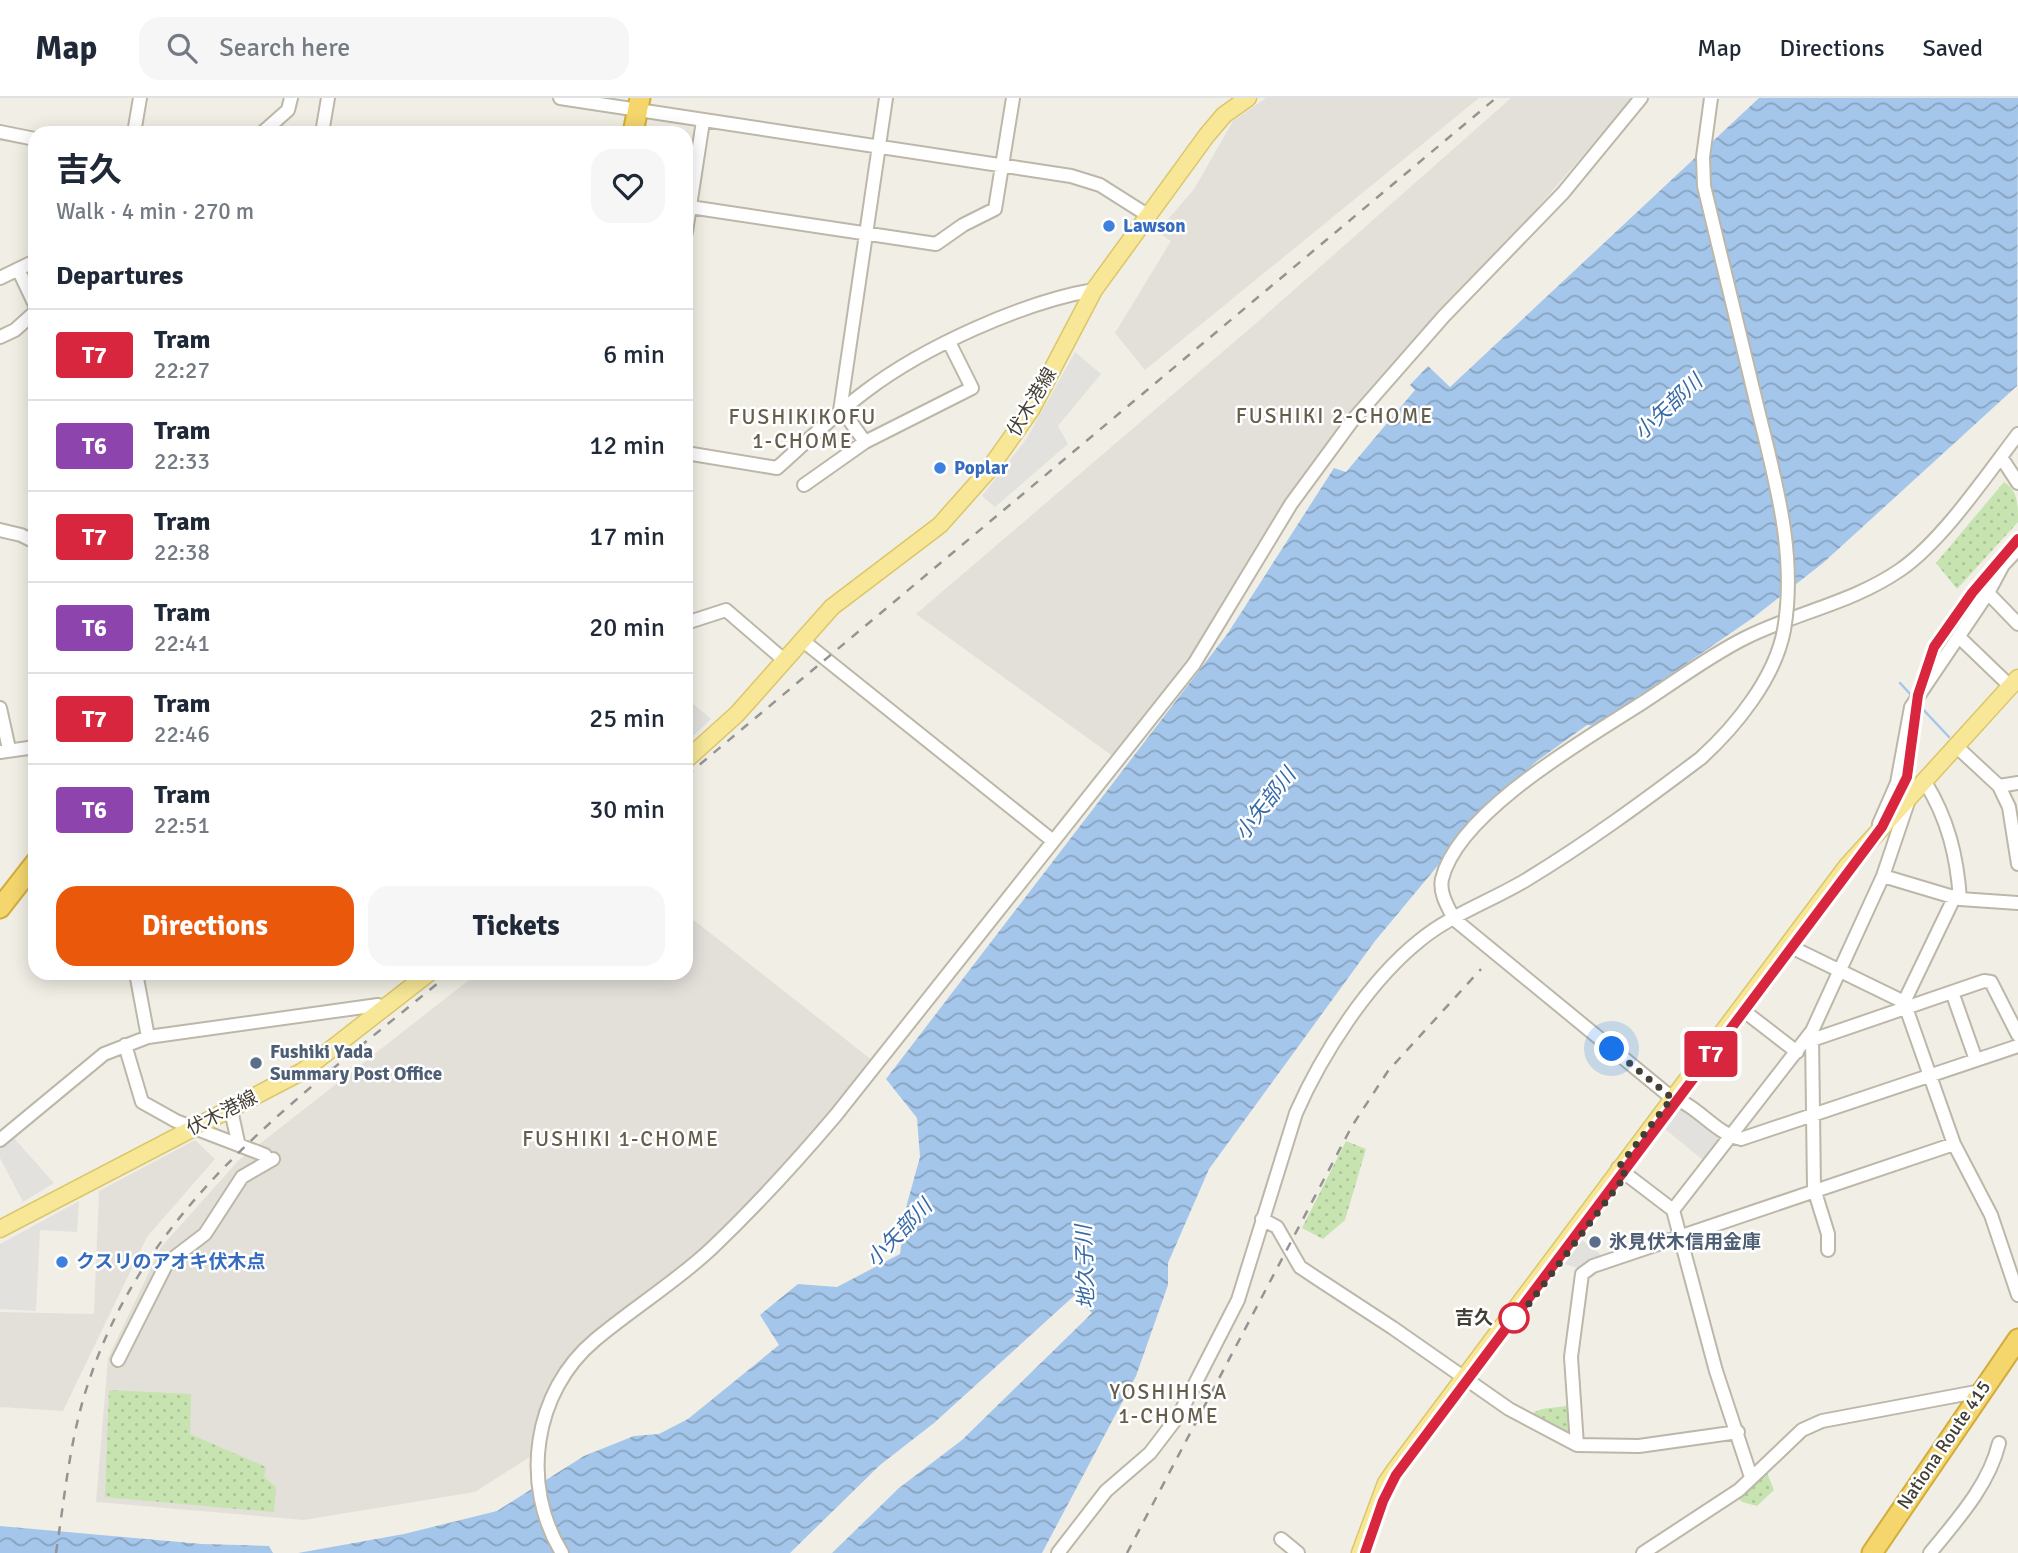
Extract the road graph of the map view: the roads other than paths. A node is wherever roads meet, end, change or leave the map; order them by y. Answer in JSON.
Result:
{"nodes":[{"id":1,"x":140,"y":98,"type":"edge"},
{"id":2,"x":290,"y":98,"type":"edge"},
{"id":3,"x":328,"y":98,"type":"edge"},
{"id":4,"x":560,"y":98,"type":"edge"},
{"id":5,"x":887,"y":98,"type":"edge"},
{"id":6,"x":1013,"y":98,"type":"edge"},
{"id":7,"x":1248,"y":98,"type":"edge"},
{"id":8,"x":1641,"y":98,"type":"edge"},
{"id":9,"x":1711,"y":98,"type":"edge"},
{"id":10,"x":639,"y":103,"type":"edge"},
{"id":11,"x":703,"y":121,"type":"junction"},
{"id":12,"x":135,"y":126,"type":"edge"},
{"id":13,"x":270,"y":126,"type":"edge"},
{"id":14,"x":323,"y":126,"type":"edge"},
{"id":15,"x":634,"y":126,"type":"edge"},
{"id":16,"x":0,"y":132,"type":"edge"},
{"id":17,"x":28,"y":138,"type":"edge"},
{"id":18,"x":880,"y":148,"type":"junction"},
{"id":19,"x":1002,"y":167,"type":"junction"},
{"id":20,"x":693,"y":186,"type":"edge"},
{"id":21,"x":693,"y":206,"type":"edge"},
{"id":22,"x":1149,"y":216,"type":"junction"},
{"id":23,"x":867,"y":232,"type":"junction"},
{"id":24,"x":28,"y":264,"type":"edge"},
{"id":25,"x":18,"y":269,"type":"junction"},
{"id":26,"x":0,"y":278,"type":"edge"},
{"id":27,"x":28,"y":290,"type":"edge"},
{"id":28,"x":1094,"y":290,"type":"junction"},
{"id":29,"x":28,"y":318,"type":"edge"},
{"id":30,"x":0,"y":337,"type":"edge"},
{"id":31,"x":949,"y":342,"type":"junction"},
{"id":32,"x":841,"y":410,"type":"junction"},
{"id":33,"x":2018,"y":434,"type":"edge"},
{"id":34,"x":865,"y":442,"type":"junction"},
{"id":35,"x":693,"y":454,"type":"edge"},
{"id":36,"x":2001,"y":457,"type":"junction"},
{"id":37,"x":2018,"y":483,"type":"edge"},
{"id":38,"x":804,"y":485,"type":"dead end"},
{"id":39,"x":1,"y":529,"type":"edge"},
{"id":40,"x":28,"y":539,"type":"edge"},
{"id":41,"x":2018,"y":549,"type":"edge"},
{"id":42,"x":1988,"y":593,"type":"junction"},
{"id":43,"x":693,"y":621,"type":"edge"},
{"id":44,"x":2018,"y":624,"type":"edge"},
{"id":45,"x":1959,"y":637,"type":"junction"},
{"id":46,"x":802,"y":640,"type":"junction"},
{"id":47,"x":784,"y":660,"type":"junction"},
{"id":48,"x":2014,"y":682,"type":"edge"},
{"id":49,"x":0,"y":708,"type":"edge"},
{"id":50,"x":1957,"y":747,"type":"junction"},
{"id":51,"x":28,"y":748,"type":"edge"},
{"id":52,"x":4,"y":751,"type":"edge"},
{"id":53,"x":693,"y":754,"type":"edge"},
{"id":54,"x":1925,"y":782,"type":"junction"},
{"id":55,"x":2018,"y":783,"type":"edge"},
{"id":56,"x":1999,"y":786,"type":"junction"},
{"id":57,"x":1908,"y":802,"type":"junction"},
{"id":58,"x":1895,"y":815,"type":"junction"},
{"id":59,"x":1053,"y":841,"type":"junction"},
{"id":60,"x":1867,"y":842,"type":"junction"},
{"id":61,"x":2018,"y":864,"type":"edge"},
{"id":62,"x":28,"y":871,"type":"edge"},
{"id":63,"x":1883,"y":876,"type":"junction"},
{"id":64,"x":1957,"y":897,"type":"junction"},
{"id":65,"x":2018,"y":903,"type":"edge"},
{"id":66,"x":0,"y":904,"type":"edge"},
{"id":67,"x":1454,"y":919,"type":"junction"},
{"id":68,"x":1791,"y":947,"type":"junction"},
{"id":69,"x":1839,"y":972,"type":"junction"},
{"id":70,"x":137,"y":980,"type":"edge"},
{"id":71,"x":420,"y":980,"type":"edge"},
{"id":72,"x":1952,"y":992,"type":"junction"},
{"id":73,"x":1905,"y":1006,"type":"junction"},
{"id":74,"x":385,"y":1009,"type":"junction"},
{"id":75,"x":1743,"y":1011,"type":"junction"},
{"id":76,"x":2018,"y":1035,"type":"edge"},
{"id":77,"x":1812,"y":1036,"type":"junction"},
{"id":78,"x":148,"y":1037,"type":"junction"},
{"id":79,"x":125,"y":1045,"type":"junction"},
{"id":80,"x":2018,"y":1046,"type":"edge"},
{"id":81,"x":1797,"y":1052,"type":"junction"},
{"id":82,"x":1976,"y":1060,"type":"junction"},
{"id":83,"x":1930,"y":1075,"type":"junction"},
{"id":84,"x":1677,"y":1099,"type":"junction"},
{"id":85,"x":231,"y":1110,"type":"junction"},
{"id":86,"x":1812,"y":1116,"type":"junction"},
{"id":87,"x":193,"y":1128,"type":"junction"},
{"id":88,"x":1730,"y":1137,"type":"junction"},
{"id":89,"x":0,"y":1140,"type":"edge"},
{"id":90,"x":238,"y":1142,"type":"junction"},
{"id":91,"x":1954,"y":1144,"type":"junction"},
{"id":92,"x":1622,"y":1172,"type":"junction"},
{"id":93,"x":1814,"y":1189,"type":"junction"},
{"id":94,"x":1673,"y":1210,"type":"junction"},
{"id":95,"x":1262,"y":1219,"type":"junction"},
{"id":96,"x":0,"y":1229,"type":"edge"},
{"id":97,"x":1679,"y":1236,"type":"junction"},
{"id":98,"x":1828,"y":1250,"type":"dead end"},
{"id":99,"x":2018,"y":1296,"type":"edge"},
{"id":100,"x":2018,"y":1339,"type":"edge"},
{"id":101,"x":118,"y":1360,"type":"dead end"},
{"id":102,"x":1466,"y":1380,"type":"junction"},
{"id":103,"x":1981,"y":1391,"type":"junction"},
{"id":104,"x":1738,"y":1433,"type":"junction"},
{"id":105,"x":1999,"y":1443,"type":"dead end"},
{"id":106,"x":1577,"y":1445,"type":"junction"},
{"id":107,"x":1751,"y":1477,"type":"junction"},
{"id":108,"x":1281,"y":1539,"type":"dead end"},
{"id":109,"x":562,"y":1553,"type":"edge"},
{"id":110,"x":1058,"y":1553,"type":"edge"},
{"id":111,"x":1298,"y":1553,"type":"edge"},
{"id":112,"x":1360,"y":1553,"type":"edge"},
{"id":113,"x":1370,"y":1553,"type":"edge"},
{"id":114,"x":1643,"y":1553,"type":"edge"},
{"id":115,"x":1872,"y":1553,"type":"edge"},
{"id":116,"x":1930,"y":1553,"type":"edge"}],
"edges":[{"from":1,"to":12,"type":"street"},
{"from":2,"to":13,"type":"street"},
{"from":3,"to":14,"type":"street"},
{"from":4,"to":10,"type":"street"},
{"from":5,"to":18,"type":"street"},
{"from":6,"to":19,"type":"street"},
{"from":7,"to":22,"type":"main road","name":"伏木港線"},
{"from":8,"to":59,"type":"street"},
{"from":9,"to":67,"type":"street","bridge":true},
{"from":10,"to":11,"type":"street"},
{"from":10,"to":15,"type":"highway"},
{"from":11,"to":18,"type":"street"},
{"from":11,"to":20,"type":"street"},
{"from":16,"to":17,"type":"street"},
{"from":18,"to":19,"type":"street"},
{"from":18,"to":23,"type":"street"},
{"from":19,"to":22,"type":"street"},
{"from":19,"to":23,"type":"street"},
{"from":21,"to":23,"type":"street"},
{"from":22,"to":28,"type":"main road","name":"伏木港線"},
{"from":23,"to":32,"type":"street"},
{"from":24,"to":25,"type":"street"},
{"from":25,"to":26,"type":"street"},
{"from":25,"to":27,"type":"street"},
{"from":28,"to":31,"type":"street"},
{"from":28,"to":46,"type":"main road","name":"伏木港線"},
{"from":29,"to":30,"type":"street"},
{"from":31,"to":32,"type":"street"},
{"from":31,"to":34,"type":"street"},
{"from":32,"to":34,"type":"street"},
{"from":32,"to":35,"type":"street"},
{"from":33,"to":36,"type":"street"},
{"from":34,"to":38,"type":"street"},
{"from":36,"to":37,"type":"street"},
{"from":36,"to":67,"type":"street"},
{"from":39,"to":40,"type":"street"},
{"from":41,"to":42,"type":"street"},
{"from":42,"to":44,"type":"street"},
{"from":42,"to":45,"type":"street"},
{"from":43,"to":47,"type":"street"},
{"from":45,"to":48,"type":"street"},
{"from":45,"to":60,"type":"street"},
{"from":46,"to":47,"type":"main road","name":"伏木港線"},
{"from":46,"to":59,"type":"street"},
{"from":47,"to":53,"type":"main road","name":"伏木港線"},
{"from":48,"to":50,"type":"main road"},
{"from":49,"to":52,"type":"street"},
{"from":50,"to":54,"type":"main road"},
{"from":50,"to":56,"type":"street"},
{"from":51,"to":52,"type":"street"},
{"from":54,"to":57,"type":"main road"},
{"from":54,"to":64,"type":"street"},
{"from":55,"to":56,"type":"street"},
{"from":56,"to":61,"type":"street"},
{"from":57,"to":58,"type":"main road"},
{"from":57,"to":63,"type":"street"},
{"from":58,"to":60,"type":"main road"},
{"from":58,"to":68,"type":"main road"},
{"from":59,"to":109,"type":"street"},
{"from":60,"to":68,"type":"main road"},
{"from":62,"to":66,"type":"highway"},
{"from":63,"to":64,"type":"street"},
{"from":63,"to":69,"type":"street"},
{"from":64,"to":65,"type":"street"},
{"from":64,"to":73,"type":"street"},
{"from":67,"to":84,"type":"street"},
{"from":67,"to":95,"type":"street"},
{"from":68,"to":69,"type":"street"},
{"from":68,"to":75,"type":"main road"},
{"from":69,"to":73,"type":"street"},
{"from":69,"to":77,"type":"street"},
{"from":70,"to":78,"type":"street"},
{"from":71,"to":74,"type":"main road","name":"伏木港線"},
{"from":72,"to":73,"type":"street"},
{"from":72,"to":76,"type":"street"},
{"from":72,"to":82,"type":"street"},
{"from":73,"to":77,"type":"street"},
{"from":73,"to":83,"type":"street"},
{"from":74,"to":78,"type":"street"},
{"from":74,"to":85,"type":"main road","name":"伏木港線"},
{"from":75,"to":81,"type":"street"},
{"from":75,"to":84,"type":"main road"},
{"from":77,"to":81,"type":"street"},
{"from":77,"to":86,"type":"street"},
{"from":78,"to":79,"type":"street"},
{"from":79,"to":87,"type":"street"},
{"from":79,"to":89,"type":"street"},
{"from":80,"to":82,"type":"street"},
{"from":81,"to":88,"type":"street"},
{"from":82,"to":83,"type":"street"},
{"from":83,"to":86,"type":"street"},
{"from":83,"to":91,"type":"street"},
{"from":84,"to":88,"type":"street"},
{"from":84,"to":92,"type":"main road"},
{"from":85,"to":87,"type":"main road","name":"伏木港線"},
{"from":85,"to":90,"type":"street"},
{"from":86,"to":88,"type":"street"},
{"from":86,"to":93,"type":"street"},
{"from":87,"to":90,"type":"street"},
{"from":87,"to":96,"type":"main road","name":"伏木港線"},
{"from":88,"to":94,"type":"street"},
{"from":90,"to":101,"type":"street"},
{"from":91,"to":93,"type":"street"},
{"from":91,"to":99,"type":"street"},
{"from":92,"to":94,"type":"street"},
{"from":92,"to":102,"type":"main road"},
{"from":93,"to":97,"type":"street"},
{"from":93,"to":98,"type":"street"},
{"from":94,"to":97,"type":"street"},
{"from":95,"to":102,"type":"street"},
{"from":95,"to":110,"type":"street"},
{"from":97,"to":104,"type":"street"},
{"from":97,"to":106,"type":"street"},
{"from":100,"to":103,"type":"highway","name":"Nationa Route 415"},
{"from":102,"to":106,"type":"street"},
{"from":102,"to":112,"type":"main road"},
{"from":102,"to":113,"type":"main road"},
{"from":103,"to":107,"type":"street"},
{"from":103,"to":115,"type":"highway","name":"Nationa Route 415"},
{"from":104,"to":106,"type":"street"},
{"from":104,"to":107,"type":"street"},
{"from":105,"to":116,"type":"street"},
{"from":107,"to":114,"type":"street"},
{"from":108,"to":111,"type":"street"}]}
